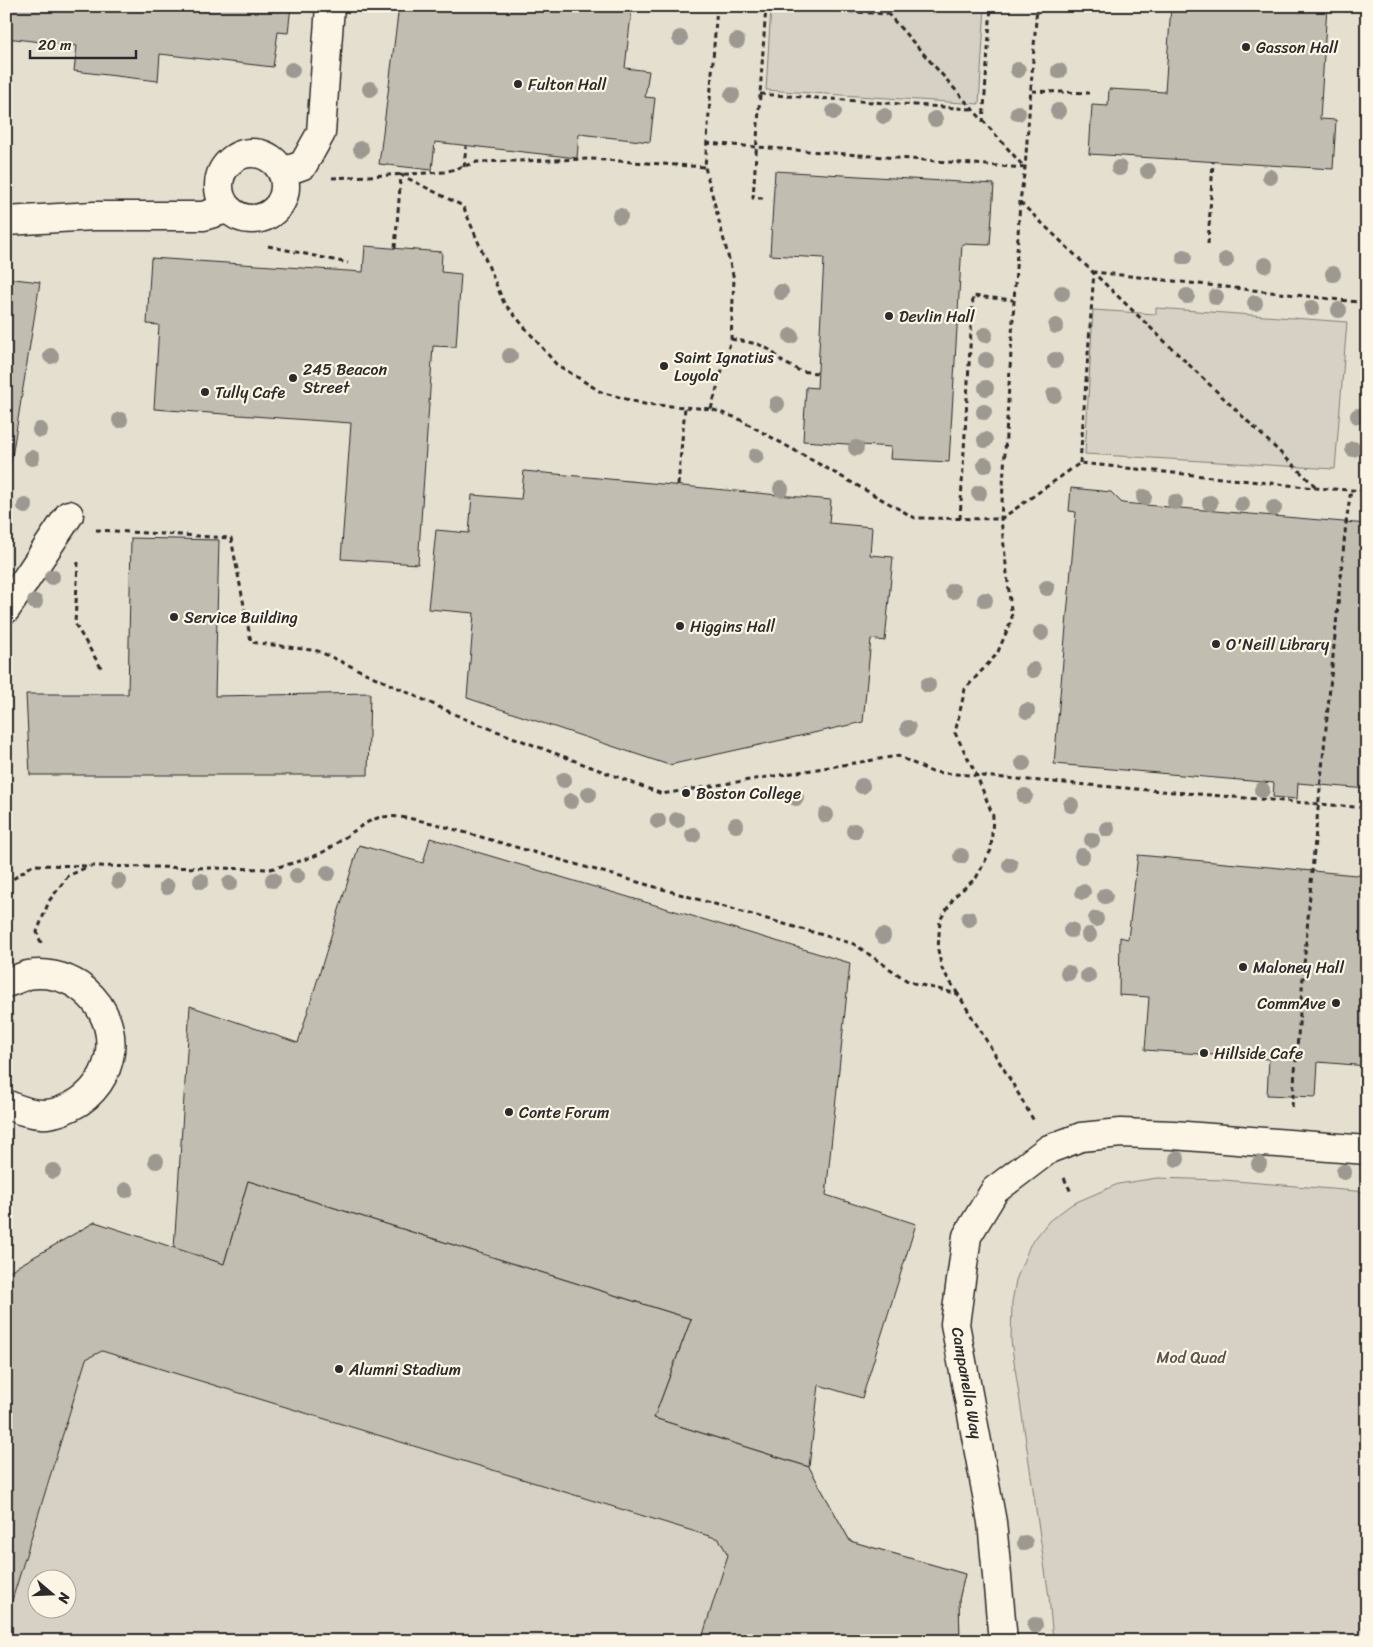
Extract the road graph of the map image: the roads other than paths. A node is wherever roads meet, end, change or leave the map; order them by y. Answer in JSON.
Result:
{"nodes":[{"id":1,"x":330,"y":6,"type":"edge"},
{"id":2,"x":283,"y":172,"type":"junction"},
{"id":3,"x":227,"y":209,"type":"junction"},
{"id":4,"x":6,"y":221,"type":"edge"},
{"id":5,"x":69,"y":515,"type":"road end"},
{"id":6,"x":6,"y":609,"type":"edge"},
{"id":7,"x":6,"y":984,"type":"edge"},
{"id":8,"x":6,"y":1104,"type":"edge"},
{"id":9,"x":1367,"y":1150,"type":"edge"},
{"id":10,"x":1003,"y":1641,"type":"edge"}],
"edges":[{"from":1,"to":2,"type":"street"},
{"from":2,"to":3,"type":"street"},
{"from":2,"to":3,"type":"street"},
{"from":3,"to":4,"type":"street"},
{"from":5,"to":6,"type":"street"},
{"from":7,"to":8,"type":"street"},
{"from":9,"to":10,"type":"street","name":"Campanella Way"}]}
